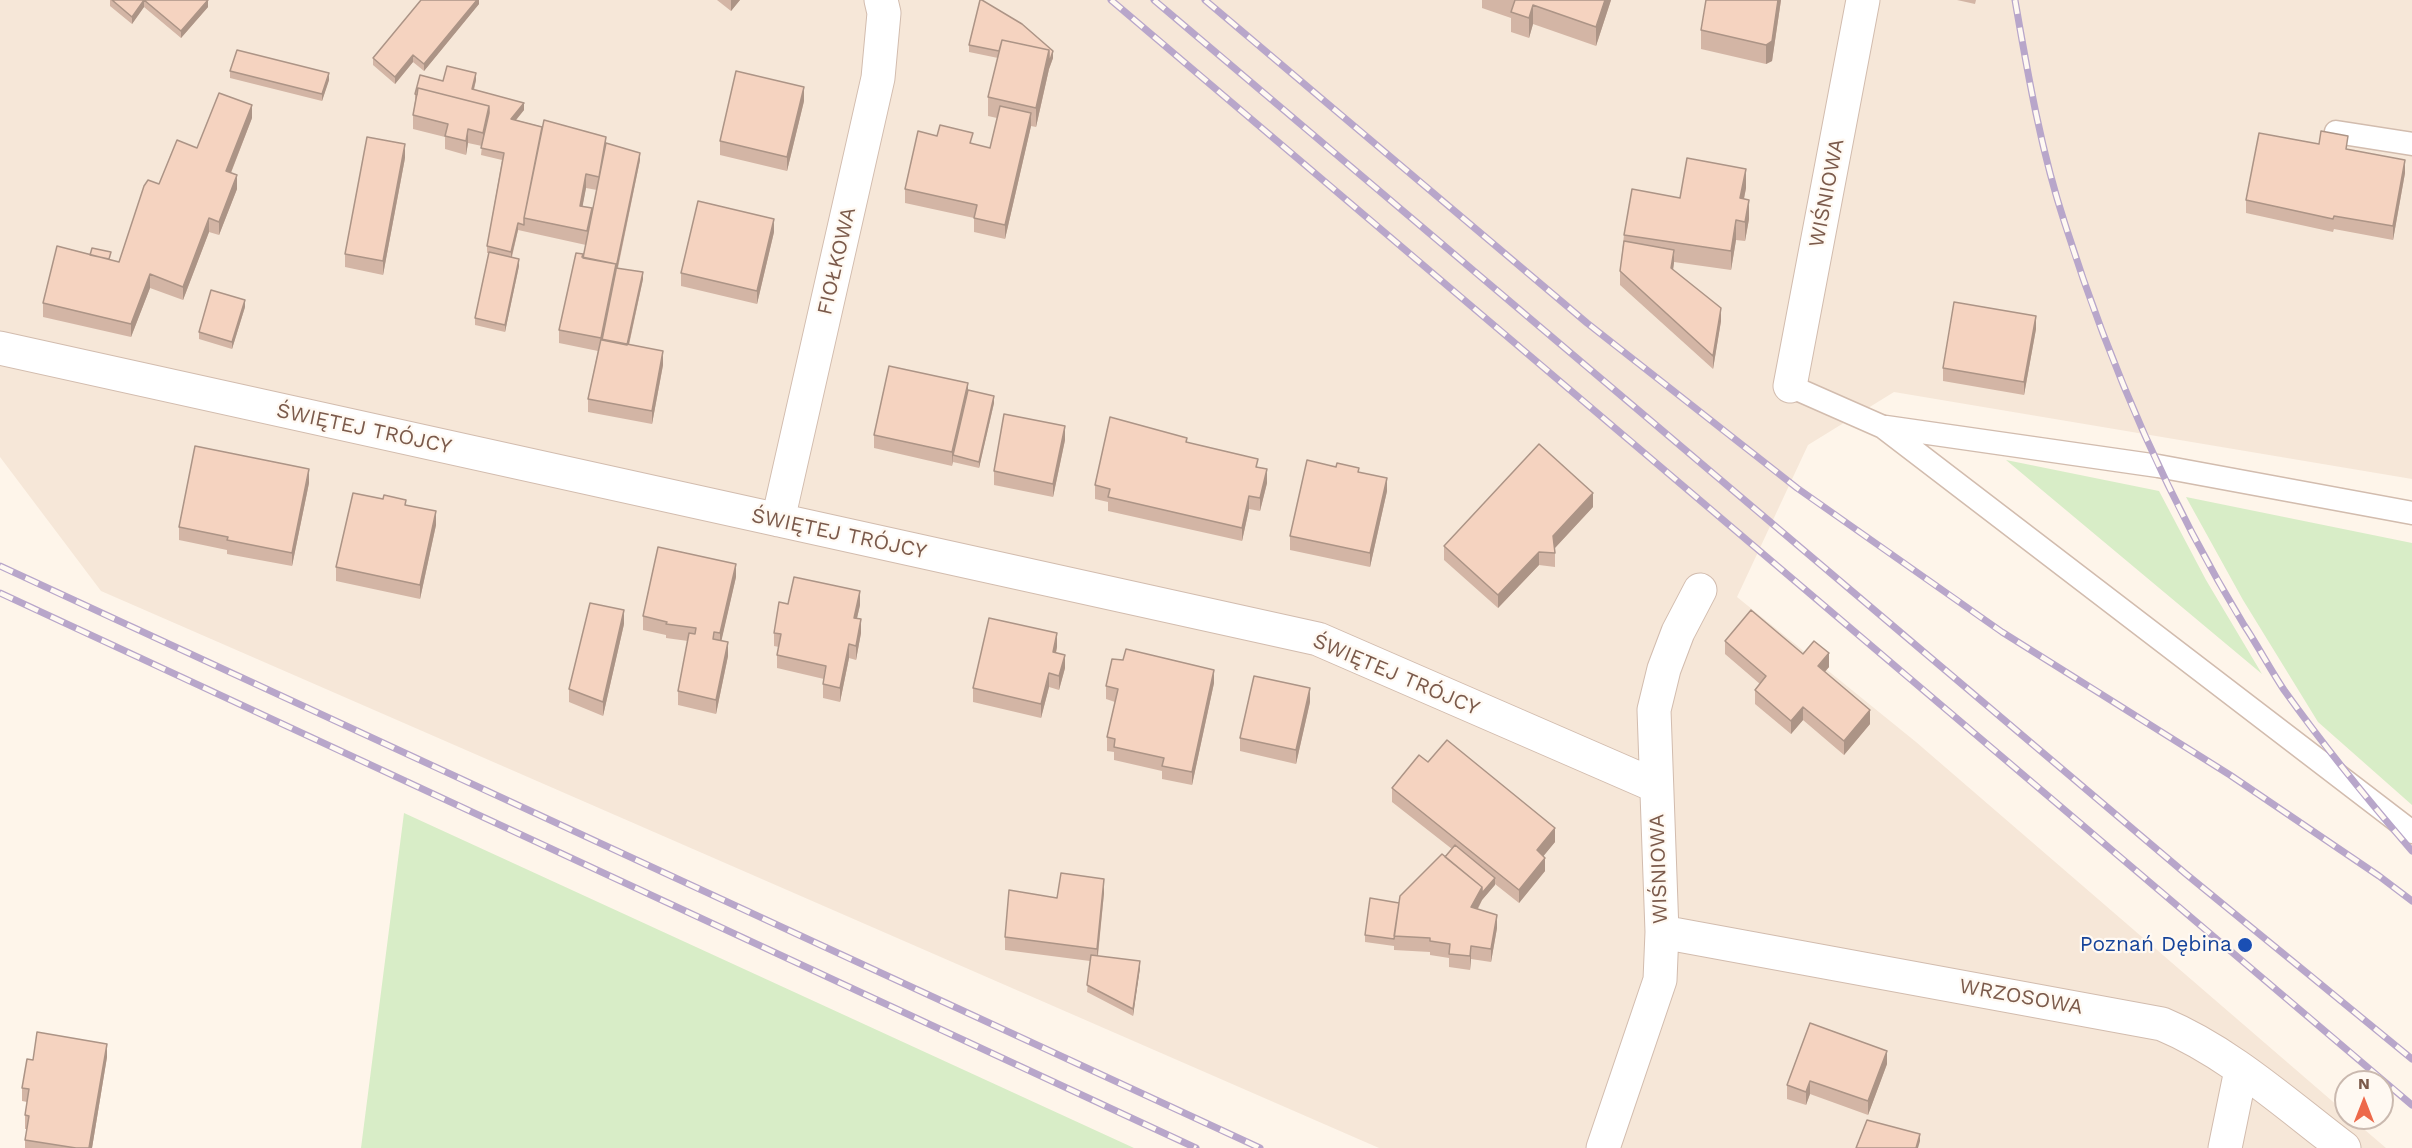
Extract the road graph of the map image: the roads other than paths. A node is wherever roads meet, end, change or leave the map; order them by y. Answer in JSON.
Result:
{"nodes":[{"id":1,"x":881,"y":0,"type":"edge"},
{"id":2,"x":1863,"y":0,"type":"edge"},
{"id":3,"x":2336,"y":132,"type":"edge"},
{"id":4,"x":2412,"y":144,"type":"edge"},
{"id":5,"x":0,"y":348,"type":"edge"},
{"id":6,"x":1790,"y":386,"type":"joint"},
{"id":7,"x":1883,"y":427,"type":"junction"},
{"id":8,"x":2412,"y":513,"type":"edge"},
{"id":9,"x":778,"y":520,"type":"junction"},
{"id":10,"x":1700,"y":590,"type":"dead end"},
{"id":11,"x":1656,"y":786,"type":"junction"},
{"id":12,"x":2412,"y":832,"type":"edge"},
{"id":13,"x":1662,"y":932,"type":"junction"},
{"id":14,"x":2241,"y":1070,"type":"junction"},
{"id":15,"x":1602,"y":1148,"type":"edge"},
{"id":16,"x":2225,"y":1148,"type":"edge"},
{"id":17,"x":2344,"y":1148,"type":"edge"}],
"edges":[{"from":1,"to":9,"type":"street","name":"FIOŁKOWA"},
{"from":2,"to":6,"type":"street","name":"WIŚNIOWA"},
{"from":3,"to":4,"type":"lane"},
{"from":5,"to":9,"type":"street","name":"ŚWIĘTEJ TRÓJCY"},
{"from":6,"to":7,"type":"lane"},
{"from":7,"to":8,"type":"lane"},
{"from":7,"to":12,"type":"lane"},
{"from":9,"to":11,"type":"street","name":"ŚWIĘTEJ TRÓJCY"},
{"from":10,"to":11,"type":"street","name":"WIŚNIOWA"},
{"from":11,"to":13,"type":"street","name":"WIŚNIOWA"},
{"from":13,"to":14,"type":"street","name":"WRZOSOWA"},
{"from":13,"to":15,"type":"street","name":"WIŚNIOWA"},
{"from":14,"to":16,"type":"street"},
{"from":14,"to":17,"type":"street","name":"WRZOSOWA"}]}
